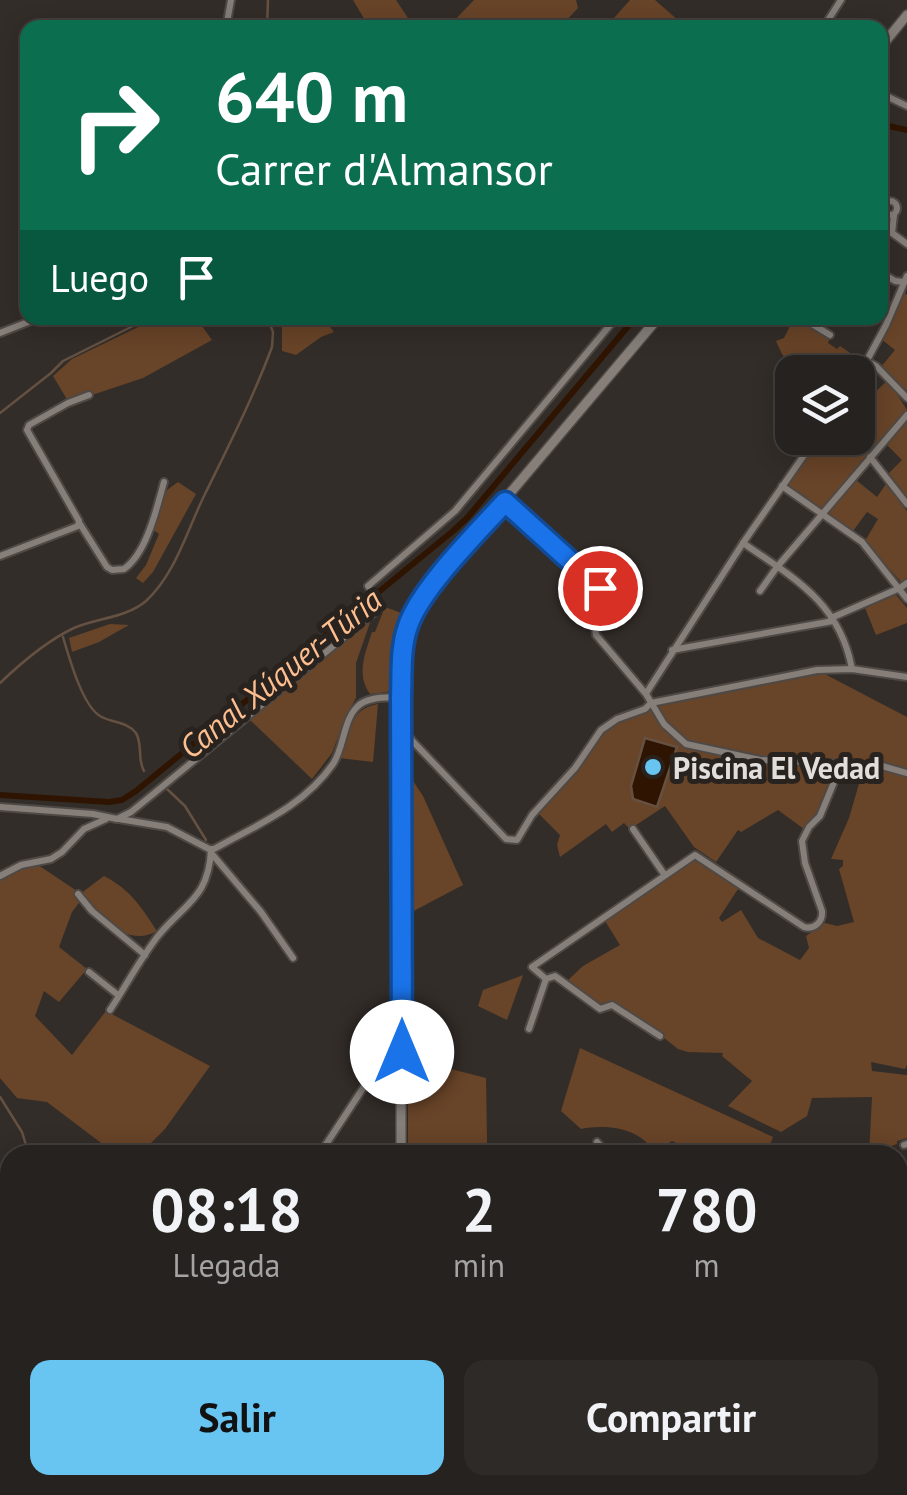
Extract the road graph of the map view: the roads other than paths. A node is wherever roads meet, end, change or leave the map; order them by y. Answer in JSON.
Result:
{"nodes":[{"id":1,"x":907,"y":15,"type":"edge"},
{"id":2,"x":888,"y":38,"type":"edge"},
{"id":3,"x":894,"y":214,"type":"dead end"},
{"id":4,"x":907,"y":244,"type":"edge"},
{"id":5,"x":906,"y":282,"type":"edge"},
{"id":6,"x":888,"y":320,"type":"edge"},
{"id":7,"x":610,"y":325,"type":"edge"},
{"id":8,"x":652,"y":325,"type":"edge"},
{"id":9,"x":814,"y":325,"type":"edge"},
{"id":10,"x":885,"y":325,"type":"edge"},
{"id":11,"x":830,"y":335,"type":"dead end"},
{"id":12,"x":870,"y":355,"type":"edge"},
{"id":13,"x":875,"y":365,"type":"edge"},
{"id":14,"x":90,"y":394,"type":"dead end"},
{"id":15,"x":905,"y":395,"type":"edge"},
{"id":16,"x":907,"y":415,"type":"edge"},
{"id":17,"x":804,"y":455,"type":"edge"},
{"id":18,"x":870,"y":457,"type":"junction"},
{"id":19,"x":164,"y":482,"type":"dead end"},
{"id":20,"x":782,"y":486,"type":"junction"},
{"id":21,"x":505,"y":502,"type":"junction"},
{"id":22,"x":907,"y":504,"type":"edge"},
{"id":23,"x":823,"y":515,"type":"junction"},
{"id":24,"x":79,"y":523,"type":"junction"},
{"id":25,"x":742,"y":543,"type":"junction"},
{"id":26,"x":0,"y":556,"type":"edge"},
{"id":27,"x":777,"y":567,"type":"junction"},
{"id":28,"x":903,"y":586,"type":"edge"},
{"id":29,"x":760,"y":591,"type":"dead end"},
{"id":30,"x":907,"y":598,"type":"edge"},
{"id":31,"x":832,"y":620,"type":"junction"},
{"id":32,"x":672,"y":650,"type":"junction"},
{"id":33,"x":852,"y":669,"type":"junction"},
{"id":34,"x":907,"y":677,"type":"edge"},
{"id":35,"x":646,"y":694,"type":"junction"},
{"id":36,"x":401,"y":697,"type":"junction"},
{"id":37,"x":652,"y":703,"type":"junction"},
{"id":38,"x":402,"y":729,"type":"junction"},
{"id":39,"x":840,"y":765,"type":"junction"},
{"id":40,"x":907,"y":773,"type":"edge"},
{"id":41,"x":0,"y":807,"type":"edge"},
{"id":42,"x":117,"y":819,"type":"junction"},
{"id":43,"x":633,"y":829,"type":"dead end"},
{"id":44,"x":212,"y":851,"type":"junction"},
{"id":45,"x":664,"y":874,"type":"junction"},
{"id":46,"x":0,"y":876,"type":"edge"},
{"id":47,"x":78,"y":894,"type":"dead end"},
{"id":48,"x":145,"y":955,"type":"junction"},
{"id":49,"x":293,"y":958,"type":"dead end"},
{"id":50,"x":89,"y":972,"type":"dead end"},
{"id":51,"x":546,"y":978,"type":"junction"},
{"id":52,"x":118,"y":995,"type":"junction"},
{"id":53,"x":110,"y":1010,"type":"dead end"},
{"id":54,"x":529,"y":1029,"type":"dead end"},
{"id":55,"x":660,"y":1036,"type":"dead end"},
{"id":56,"x":402,"y":1047,"type":"junction"},
{"id":57,"x":597,"y":1142,"type":"dead end"},
{"id":58,"x":325,"y":1145,"type":"edge"},
{"id":59,"x":401,"y":1145,"type":"edge"},
{"id":60,"x":600,"y":1145,"type":"edge"}],
"edges":[{"from":1,"to":2,"type":"main road"},
{"from":3,"to":4,"type":"street"},
{"from":5,"to":6,"type":"street"},
{"from":7,"to":42,"type":"street"},
{"from":8,"to":21,"type":"main road"},
{"from":9,"to":11,"type":"street"},
{"from":10,"to":12,"type":"street"},
{"from":13,"to":15,"type":"street"},
{"from":14,"to":24,"type":"street"},
{"from":16,"to":18,"type":"street"},
{"from":17,"to":20,"type":"street"},
{"from":18,"to":22,"type":"street"},
{"from":18,"to":23,"type":"street"},
{"from":19,"to":24,"type":"street"},
{"from":20,"to":23,"type":"street"},
{"from":20,"to":25,"type":"street"},
{"from":21,"to":35,"type":"street"},
{"from":21,"to":36,"type":"main road"},
{"from":23,"to":27,"type":"street"},
{"from":23,"to":28,"type":"street"},
{"from":24,"to":26,"type":"street"},
{"from":25,"to":27,"type":"street"},
{"from":25,"to":32,"type":"street"},
{"from":27,"to":29,"type":"street"},
{"from":27,"to":31,"type":"street"},
{"from":28,"to":30,"type":"street"},
{"from":28,"to":31,"type":"street"},
{"from":31,"to":32,"type":"street"},
{"from":31,"to":33,"type":"street"},
{"from":32,"to":35,"type":"street"},
{"from":33,"to":34,"type":"street"},
{"from":33,"to":37,"type":"street"},
{"from":35,"to":37,"type":"street"},
{"from":36,"to":38,"type":"main road"},
{"from":36,"to":44,"type":"street"},
{"from":37,"to":38,"type":"street"},
{"from":37,"to":39,"type":"street"},
{"from":38,"to":56,"type":"main road"},
{"from":39,"to":40,"type":"street"},
{"from":39,"to":45,"type":"street"},
{"from":41,"to":42,"type":"street"},
{"from":42,"to":44,"type":"street"},
{"from":42,"to":46,"type":"street"},
{"from":43,"to":45,"type":"street"},
{"from":44,"to":48,"type":"street"},
{"from":44,"to":49,"type":"street"},
{"from":45,"to":51,"type":"street"},
{"from":47,"to":48,"type":"street"},
{"from":48,"to":52,"type":"street"},
{"from":50,"to":52,"type":"street"},
{"from":51,"to":54,"type":"street"},
{"from":51,"to":55,"type":"street"},
{"from":52,"to":53,"type":"street"},
{"from":56,"to":58,"type":"street"},
{"from":56,"to":59,"type":"main road"},
{"from":57,"to":60,"type":"street"}]}
